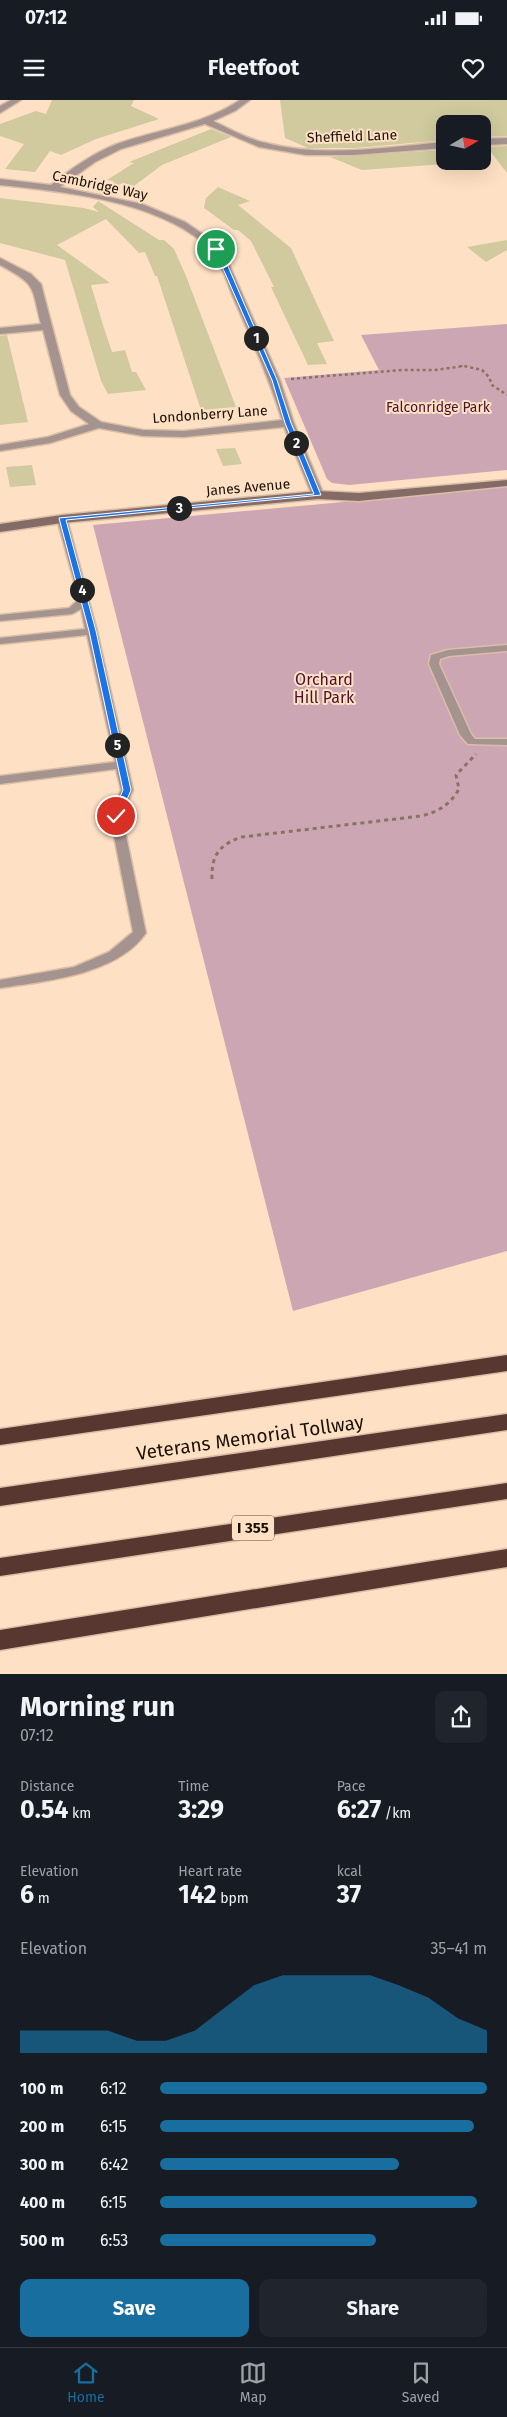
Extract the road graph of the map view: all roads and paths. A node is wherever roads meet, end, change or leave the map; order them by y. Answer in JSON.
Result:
{"nodes":[{"id":1,"x":17,"y":100,"type":"edge"},
{"id":2,"x":246,"y":100,"type":"edge"},
{"id":3,"x":0,"y":110,"type":"edge"},
{"id":4,"x":205,"y":121,"type":"junction"},
{"id":5,"x":507,"y":141,"type":"edge"},
{"id":6,"x":491,"y":142,"type":"edge"},
{"id":7,"x":436,"y":146,"type":"edge"},
{"id":8,"x":0,"y":182,"type":"edge"},
{"id":9,"x":53,"y":188,"type":"junction"},
{"id":10,"x":0,"y":261,"type":"edge"},
{"id":11,"x":47,"y":327,"type":"junction"},
{"id":12,"x":0,"y":331,"type":"edge"},
{"id":13,"x":274,"y":380,"type":"junction"},
{"id":14,"x":507,"y":395,"type":"edge"},
{"id":15,"x":288,"y":423,"type":"junction"},
{"id":16,"x":98,"y":425,"type":"junction"},
{"id":17,"x":0,"y":448,"type":"edge"},
{"id":18,"x":507,"y":473,"type":"edge"},
{"id":19,"x":507,"y":483,"type":"edge"},
{"id":20,"x":318,"y":495,"type":"junction"},
{"id":21,"x":0,"y":518,"type":"edge"},
{"id":22,"x":62,"y":518,"type":"junction"},
{"id":23,"x":0,"y":528,"type":"edge"},
{"id":24,"x":84,"y":600,"type":"junction"},
{"id":25,"x":0,"y":618,"type":"edge"},
{"id":26,"x":92,"y":631,"type":"junction"},
{"id":27,"x":0,"y":641,"type":"edge"},
{"id":28,"x":507,"y":648,"type":"edge"},
{"id":29,"x":507,"y":742,"type":"edge"},
{"id":30,"x":476,"y":754,"type":"dead end"},
{"id":31,"x":122,"y":766,"type":"junction"},
{"id":32,"x":0,"y":780,"type":"edge"},
{"id":33,"x":212,"y":879,"type":"dead end"},
{"id":34,"x":0,"y":984,"type":"edge"},
{"id":35,"x":507,"y":1363,"type":"edge"},
{"id":36,"x":507,"y":1422,"type":"edge"},
{"id":37,"x":0,"y":1437,"type":"edge"},
{"id":38,"x":507,"y":1491,"type":"edge"},
{"id":39,"x":0,"y":1497,"type":"edge"},
{"id":40,"x":507,"y":1558,"type":"edge"},
{"id":41,"x":0,"y":1567,"type":"edge"},
{"id":42,"x":0,"y":1640,"type":"edge"}],
"edges":[{"from":1,"to":3,"type":"street"},
{"from":2,"to":4,"type":"street"},
{"from":4,"to":7,"type":"street","name":"Sheffield Lane"},
{"from":4,"to":9,"type":"street"},
{"from":5,"to":6,"type":"street"},
{"from":8,"to":9,"type":"street","name":"Cambridge Way"},
{"from":9,"to":13,"type":"street","name":"Cambridge Way"},
{"from":10,"to":11,"type":"street","name":"Londonberry Lane"},
{"from":11,"to":12,"type":"street"},
{"from":11,"to":16,"type":"street","name":"Londonberry Lane"},
{"from":13,"to":14,"type":"path"},
{"from":13,"to":15,"type":"street","name":"Cambridge Way"},
{"from":15,"to":16,"type":"street","name":"Londonberry Lane"},
{"from":15,"to":20,"type":"street","name":"Cambridge Way"},
{"from":16,"to":17,"type":"street"},
{"from":18,"to":20,"type":"street","name":"Janes Avenue"},
{"from":19,"to":20,"type":"street","name":"Janes Avenue"},
{"from":20,"to":22,"type":"street","name":"Janes Avenue"},
{"from":21,"to":22,"type":"street","name":"Janes Avenue"},
{"from":22,"to":23,"type":"street","name":"Janes Avenue"},
{"from":22,"to":24,"type":"lane"},
{"from":24,"to":25,"type":"lane"},
{"from":24,"to":26,"type":"lane"},
{"from":26,"to":27,"type":"lane"},
{"from":26,"to":31,"type":"lane"},
{"from":28,"to":29,"type":"lane"},
{"from":30,"to":33,"type":"path"},
{"from":31,"to":32,"type":"lane"},
{"from":31,"to":34,"type":"lane"},
{"from":35,"to":37,"type":"highway"},
{"from":36,"to":39,"type":"highway","name":"Veterans Memorial Tollway"},
{"from":38,"to":41,"type":"highway","number":"I 355"},
{"from":40,"to":42,"type":"highway"}]}
